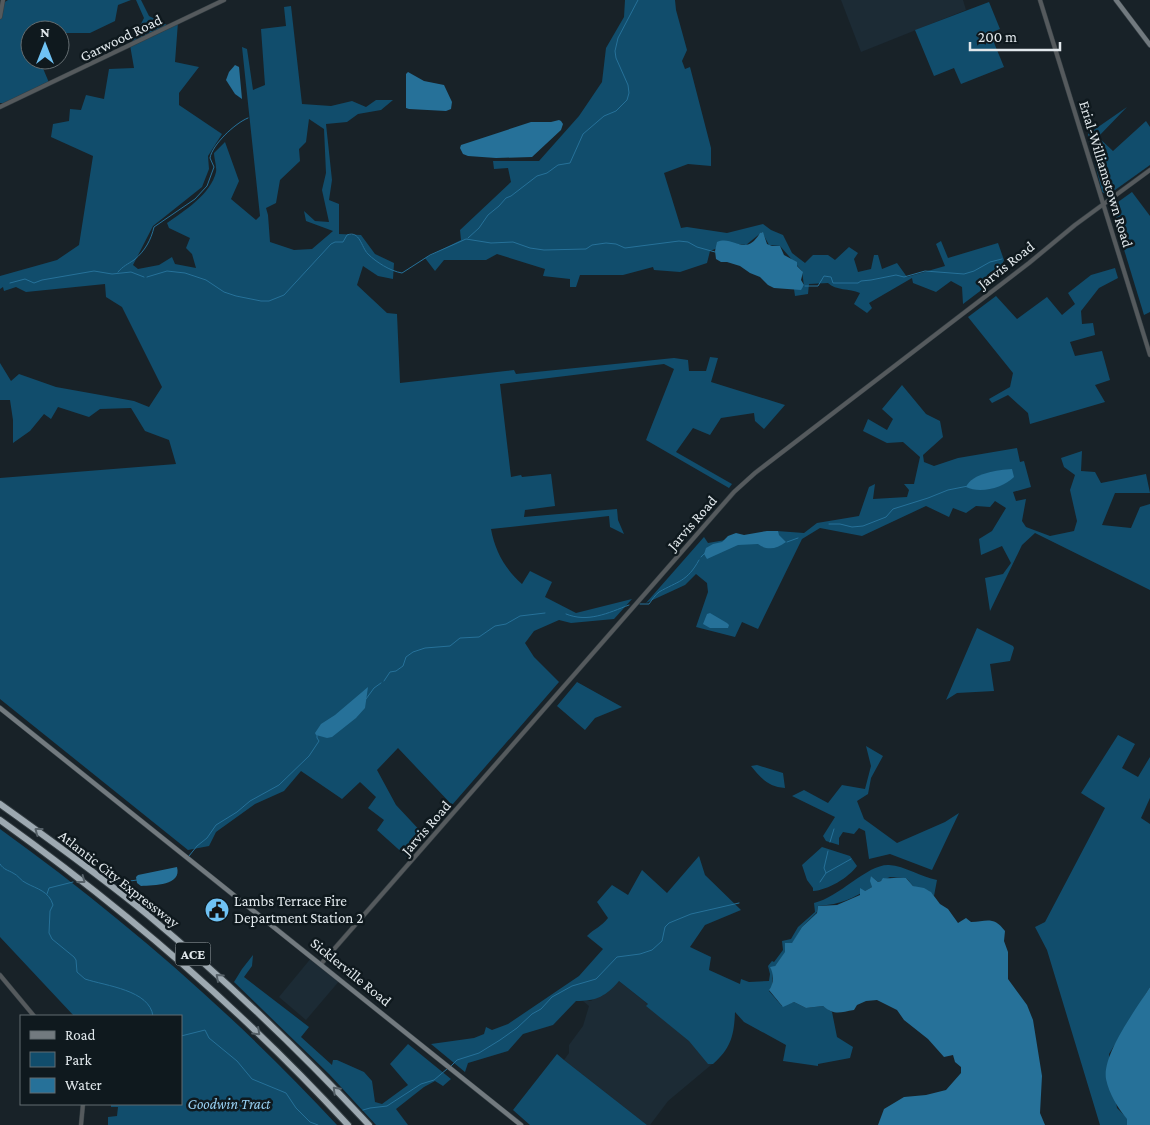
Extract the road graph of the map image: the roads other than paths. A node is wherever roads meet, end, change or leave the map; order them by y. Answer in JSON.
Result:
{"nodes":[{"id":1,"x":3,"y":0,"type":"edge"},
{"id":2,"x":224,"y":0,"type":"edge"},
{"id":3,"x":1040,"y":0,"type":"edge"},
{"id":4,"x":1116,"y":0,"type":"edge"},
{"id":5,"x":0,"y":17,"type":"edge"},
{"id":6,"x":1150,"y":45,"type":"edge"},
{"id":7,"x":0,"y":107,"type":"edge"},
{"id":8,"x":1150,"y":170,"type":"edge"},
{"id":9,"x":1104,"y":205,"type":"junction"},
{"id":10,"x":1150,"y":355,"type":"edge"},
{"id":11,"x":0,"y":708,"type":"edge"},
{"id":12,"x":0,"y":804,"type":"edge"},
{"id":13,"x":0,"y":820,"type":"edge"},
{"id":14,"x":321,"y":964,"type":"junction"},
{"id":15,"x":0,"y":975,"type":"edge"},
{"id":16,"x":33,"y":1015,"type":"edge"},
{"id":17,"x":83,"y":1105,"type":"edge"},
{"id":18,"x":81,"y":1125,"type":"edge"},
{"id":19,"x":348,"y":1125,"type":"edge"},
{"id":20,"x":369,"y":1125,"type":"edge"},
{"id":21,"x":521,"y":1125,"type":"edge"}],
"edges":[{"from":1,"to":5,"type":"street"},
{"from":2,"to":7,"type":"street","name":"Garwood Road"},
{"from":3,"to":9,"type":"street","name":"Erial-Williamstown Road"},
{"from":4,"to":6,"type":"main road"},
{"from":8,"to":9,"type":"street","name":"Jarvis Road"},
{"from":9,"to":10,"type":"street","name":"Erial-Williamstown Road"},
{"from":9,"to":14,"type":"street","name":"Jarvis Road"},
{"from":11,"to":14,"type":"main road","name":"Sicklerville Road"},
{"from":20,"to":12,"type":"highway","name":"Atlantic City Expressway","number":"ACE","one_way":true},
{"from":13,"to":19,"type":"highway","name":"Atlantic City Expressway","number":"ACE","one_way":true},
{"from":14,"to":21,"type":"main road","name":"Sicklerville Road"},
{"from":15,"to":16,"type":"street"},
{"from":17,"to":18,"type":"street"}]}
